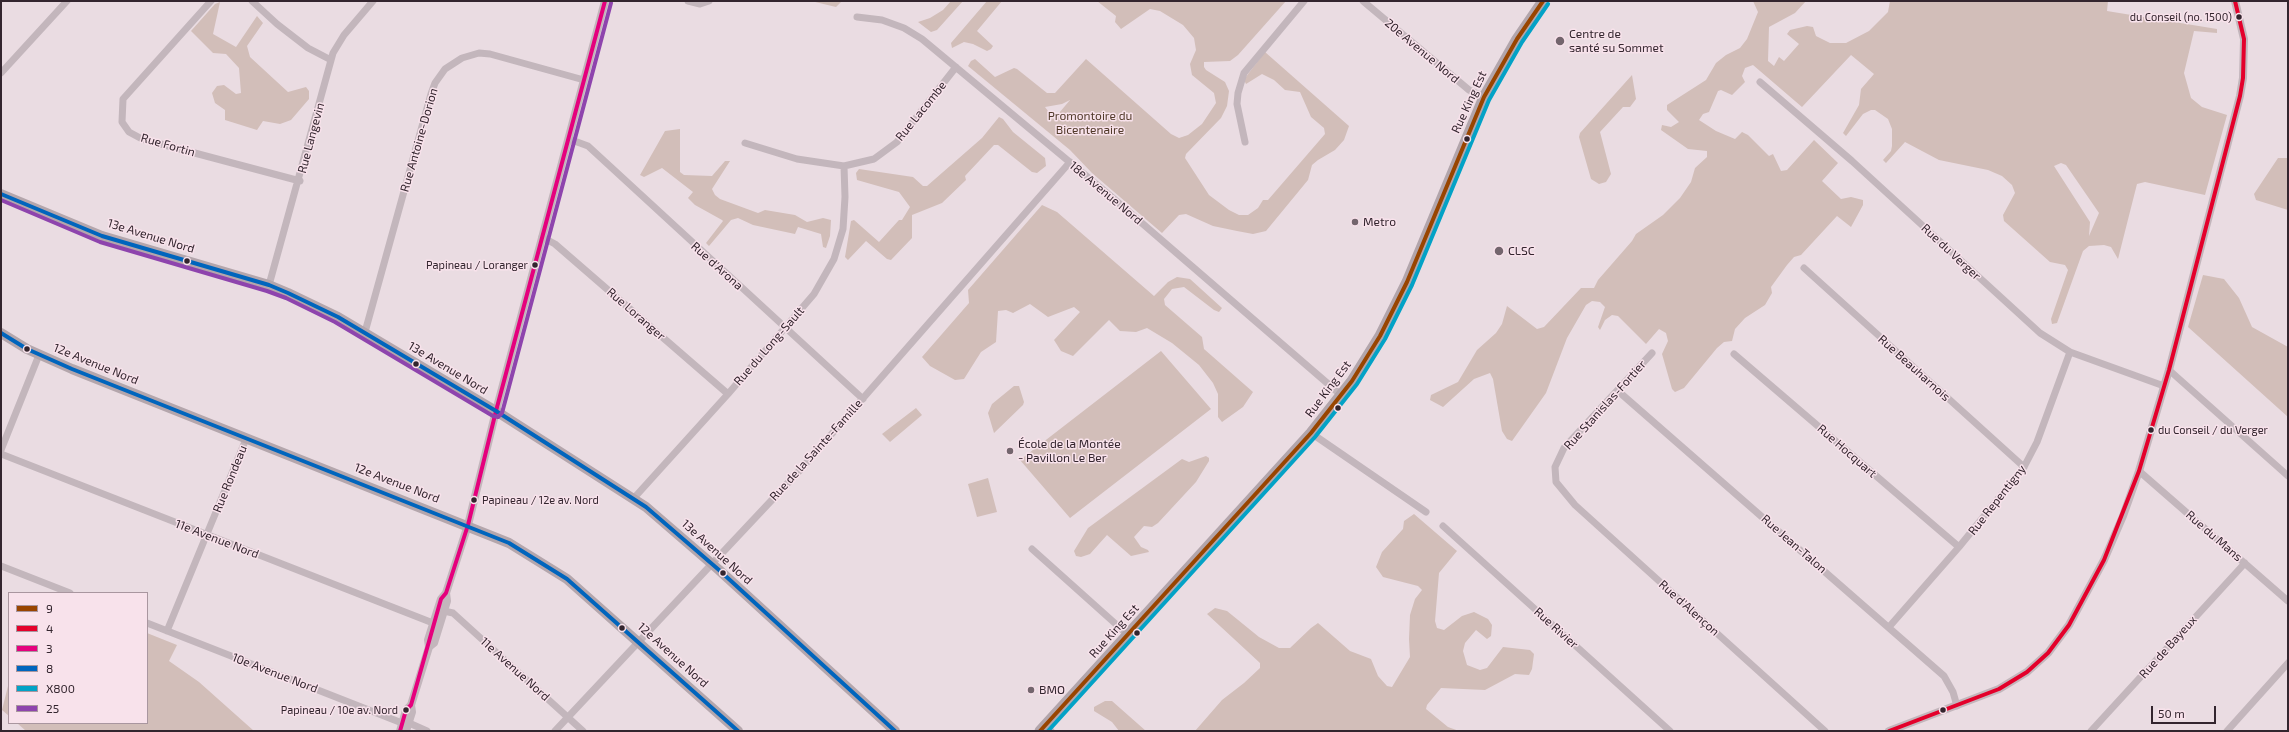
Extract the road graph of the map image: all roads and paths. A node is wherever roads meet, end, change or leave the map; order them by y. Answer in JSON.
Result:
{"nodes":[{"id":1,"x":67,"y":1,"type":"edge"},
{"id":2,"x":211,"y":1,"type":"edge"},
{"id":3,"x":252,"y":1,"type":"edge"},
{"id":4,"x":373,"y":1,"type":"edge"},
{"id":5,"x":605,"y":1,"type":"edge"},
{"id":6,"x":688,"y":1,"type":"edge"},
{"id":7,"x":709,"y":1,"type":"edge"},
{"id":8,"x":1304,"y":1,"type":"edge"},
{"id":9,"x":1363,"y":1,"type":"edge"},
{"id":10,"x":1544,"y":1,"type":"edge"},
{"id":11,"x":2236,"y":1,"type":"edge"},
{"id":12,"x":856,"y":18,"type":"dead end"},
{"id":13,"x":331,"y":60,"type":"junction"},
{"id":14,"x":956,"y":67,"type":"junction"},
{"id":15,"x":1,"y":73,"type":"edge"},
{"id":16,"x":584,"y":80,"type":"junction"},
{"id":17,"x":1760,"y":82,"type":"dead end"},
{"id":18,"x":1484,"y":97,"type":"junction"},
{"id":19,"x":569,"y":139,"type":"junction"},
{"id":20,"x":1244,"y":142,"type":"dead end"},
{"id":21,"x":745,"y":143,"type":"dead end"},
{"id":22,"x":1070,"y":162,"type":"junction"},
{"id":23,"x":844,"y":166,"type":"junction"},
{"id":24,"x":300,"y":181,"type":"junction"},
{"id":25,"x":1,"y":194,"type":"edge"},
{"id":26,"x":542,"y":237,"type":"junction"},
{"id":27,"x":1804,"y":268,"type":"dead end"},
{"id":28,"x":269,"y":285,"type":"junction"},
{"id":29,"x":785,"y":329,"type":"junction"},
{"id":30,"x":365,"y":332,"type":"junction"},
{"id":31,"x":1,"y":333,"type":"edge"},
{"id":32,"x":2070,"y":352,"type":"junction"},
{"id":33,"x":1652,"y":353,"type":"dead end"},
{"id":34,"x":1734,"y":354,"type":"dead end"},
{"id":35,"x":39,"y":355,"type":"junction"},
{"id":36,"x":2169,"y":370,"type":"junction"},
{"id":37,"x":2164,"y":386,"type":"junction"},
{"id":38,"x":1618,"y":390,"type":"junction"},
{"id":39,"x":728,"y":394,"type":"junction"},
{"id":40,"x":1341,"y":395,"type":"junction"},
{"id":41,"x":863,"y":399,"type":"junction"},
{"id":42,"x":496,"y":411,"type":"junction"},
{"id":43,"x":1311,"y":433,"type":"junction"},
{"id":44,"x":246,"y":439,"type":"junction"},
{"id":45,"x":1,"y":450,"type":"edge"},
{"id":46,"x":1,"y":454,"type":"edge"},
{"id":47,"x":2024,"y":467,"type":"junction"},
{"id":48,"x":2139,"y":471,"type":"junction"},
{"id":49,"x":2288,"y":476,"type":"edge"},
{"id":50,"x":1556,"y":482,"type":"joint"},
{"id":51,"x":634,"y":498,"type":"junction"},
{"id":52,"x":1426,"y":512,"type":"dead end"},
{"id":53,"x":468,"y":525,"type":"junction"},
{"id":54,"x":1443,"y":526,"type":"dead end"},
{"id":55,"x":207,"y":536,"type":"junction"},
{"id":56,"x":1958,"y":548,"type":"junction"},
{"id":57,"x":1032,"y":549,"type":"dead end"},
{"id":58,"x":711,"y":563,"type":"junction"},
{"id":59,"x":2245,"y":563,"type":"junction"},
{"id":60,"x":1,"y":566,"type":"edge"},
{"id":61,"x":67,"y":592,"type":"edge"},
{"id":62,"x":446,"y":593,"type":"junction"},
{"id":63,"x":2288,"y":602,"type":"edge"},
{"id":64,"x":444,"y":611,"type":"junction"},
{"id":65,"x":148,"y":623,"type":"edge"},
{"id":66,"x":433,"y":623,"type":"junction"},
{"id":67,"x":1889,"y":627,"type":"junction"},
{"id":68,"x":167,"y":631,"type":"junction"},
{"id":69,"x":1128,"y":635,"type":"junction"},
{"id":70,"x":638,"y":641,"type":"junction"},
{"id":71,"x":429,"y":647,"type":"junction"},
{"id":72,"x":2288,"y":662,"type":"edge"},
{"id":73,"x":1957,"y":706,"type":"junction"},
{"id":74,"x":568,"y":718,"type":"junction"},
{"id":75,"x":406,"y":726,"type":"edge"},
{"id":76,"x":1045,"y":729,"type":"edge"},
{"id":77,"x":400,"y":731,"type":"edge"},
{"id":78,"x":427,"y":731,"type":"edge"},
{"id":79,"x":555,"y":731,"type":"edge"},
{"id":80,"x":583,"y":731,"type":"edge"},
{"id":81,"x":738,"y":731,"type":"edge"},
{"id":82,"x":895,"y":731,"type":"edge"},
{"id":83,"x":1670,"y":731,"type":"edge"},
{"id":84,"x":1825,"y":731,"type":"edge"},
{"id":85,"x":1889,"y":731,"type":"edge"},
{"id":86,"x":2091,"y":731,"type":"edge"},
{"id":87,"x":2226,"y":731,"type":"edge"}],
"edges":[{"from":1,"to":15,"type":"street"},
{"from":2,"to":24,"type":"street","name":"Rue Fortin"},
{"from":3,"to":13,"type":"street"},
{"from":4,"to":13,"type":"street","name":"Rue Langevin"},
{"from":5,"to":16,"type":"street"},
{"from":6,"to":7,"type":"street"},
{"from":8,"to":20,"type":"street"},
{"from":9,"to":18,"type":"street","name":"20e Avenue Nord"},
{"from":10,"to":18,"type":"main road","name":"Rue King Est"},
{"from":11,"to":36,"type":"street"},
{"from":12,"to":14,"type":"street","name":"18e Avenue Nord"},
{"from":13,"to":24,"type":"street","name":"Rue Langevin"},
{"from":14,"to":22,"type":"street","name":"18e Avenue Nord"},
{"from":14,"to":23,"type":"street","name":"Rue Lacombe"},
{"from":16,"to":19,"type":"street"},
{"from":16,"to":30,"type":"street","name":"Rue Antoine-Dorion"},
{"from":17,"to":32,"type":"street","name":"Rue du Verger"},
{"from":18,"to":40,"type":"main road","name":"Rue King Est"},
{"from":19,"to":26,"type":"street"},
{"from":19,"to":29,"type":"street","name":"Rue d'Arona"},
{"from":21,"to":23,"type":"street","name":"Rue Lacombe"},
{"from":22,"to":40,"type":"street","name":"18e Avenue Nord"},
{"from":22,"to":41,"type":"street","name":"Rue de la Sainte-Famille"},
{"from":23,"to":29,"type":"street","name":"Rue du Long-Sault"},
{"from":24,"to":28,"type":"street","name":"Rue Langevin"},
{"from":25,"to":28,"type":"main road","name":"13e Avenue Nord"},
{"from":26,"to":39,"type":"street","name":"Rue Loranger"},
{"from":26,"to":42,"type":"street"},
{"from":27,"to":47,"type":"street","name":"Rue Beauharnois"},
{"from":28,"to":30,"type":"main road","name":"13e Avenue Nord"},
{"from":29,"to":39,"type":"street","name":"Rue du Long-Sault"},
{"from":29,"to":41,"type":"street","name":"Rue d'Arona"},
{"from":30,"to":42,"type":"main road","name":"13e Avenue Nord"},
{"from":31,"to":35,"type":"main road","name":"12e Avenue Nord"},
{"from":32,"to":37,"type":"street","name":"Rue du Verger"},
{"from":32,"to":47,"type":"street","name":"Rue Repentigny"},
{"from":33,"to":38,"type":"street","name":"Rue Stanislas-Fortier"},
{"from":34,"to":56,"type":"street","name":"Rue Hocquart"},
{"from":35,"to":44,"type":"main road","name":"12e Avenue Nord"},
{"from":35,"to":45,"type":"street"},
{"from":36,"to":37,"type":"street"},
{"from":36,"to":49,"type":"street"},
{"from":37,"to":48,"type":"street"},
{"from":38,"to":50,"type":"street","name":"Rue Stanislas-Fortier"},
{"from":38,"to":67,"type":"street","name":"Rue Jean-Talon"},
{"from":39,"to":51,"type":"street","name":"Rue du Long-Sault"},
{"from":40,"to":43,"type":"main road","name":"Rue King Est"},
{"from":41,"to":58,"type":"street","name":"Rue de la Sainte-Famille"},
{"from":42,"to":51,"type":"main road","name":"13e Avenue Nord"},
{"from":42,"to":53,"type":"street"},
{"from":43,"to":52,"type":"street"},
{"from":43,"to":69,"type":"main road","name":"Rue King Est"},
{"from":44,"to":53,"type":"main road","name":"12e Avenue Nord"},
{"from":44,"to":55,"type":"street","name":"Rue Rondeau"},
{"from":46,"to":55,"type":"street","name":"11e Avenue Nord"},
{"from":47,"to":56,"type":"street","name":"Rue Repentigny"},
{"from":48,"to":59,"type":"street","name":"Rue du Mans"},
{"from":48,"to":73,"type":"street"},
{"from":50,"to":84,"type":"street","name":"Rue d'Alençon"},
{"from":51,"to":58,"type":"main road","name":"13e Avenue Nord"},
{"from":53,"to":62,"type":"street"},
{"from":53,"to":70,"type":"main road","name":"12e Avenue Nord"},
{"from":54,"to":83,"type":"street","name":"Rue Rivier"},
{"from":55,"to":66,"type":"street","name":"11e Avenue Nord"},
{"from":55,"to":68,"type":"street","name":"Rue Rondeau"},
{"from":56,"to":67,"type":"street","name":"Rue Repentigny"},
{"from":57,"to":69,"type":"street"},
{"from":58,"to":70,"type":"street","name":"Rue de la Sainte-Famille"},
{"from":58,"to":82,"type":"main road","name":"13e Avenue Nord"},
{"from":59,"to":63,"type":"street","name":"Rue du Mans"},
{"from":59,"to":86,"type":"street","name":"Rue de Bayeux"},
{"from":60,"to":61,"type":"street"},
{"from":62,"to":64,"type":"street"},
{"from":62,"to":66,"type":"street"},
{"from":64,"to":71,"type":"street"},
{"from":64,"to":74,"type":"street","name":"11e Avenue Nord"},
{"from":65,"to":68,"type":"street","name":"10e Avenue Nord"},
{"from":66,"to":71,"type":"street"},
{"from":67,"to":73,"type":"street","name":"Rue Jean-Talon"},
{"from":68,"to":75,"type":"street","name":"10e Avenue Nord"},
{"from":69,"to":76,"type":"main road","name":"Rue King Est"},
{"from":70,"to":74,"type":"street","name":"Rue de la Sainte-Famille"},
{"from":70,"to":81,"type":"main road","name":"12e Avenue Nord"},
{"from":71,"to":75,"type":"street"},
{"from":72,"to":87,"type":"street"},
{"from":73,"to":85,"type":"street"},
{"from":74,"to":79,"type":"street","name":"Rue de la Sainte-Famille"},
{"from":74,"to":80,"type":"street","name":"11e Avenue Nord"},
{"from":75,"to":77,"type":"street"},
{"from":75,"to":78,"type":"street","name":"10e Avenue Nord"}]}
